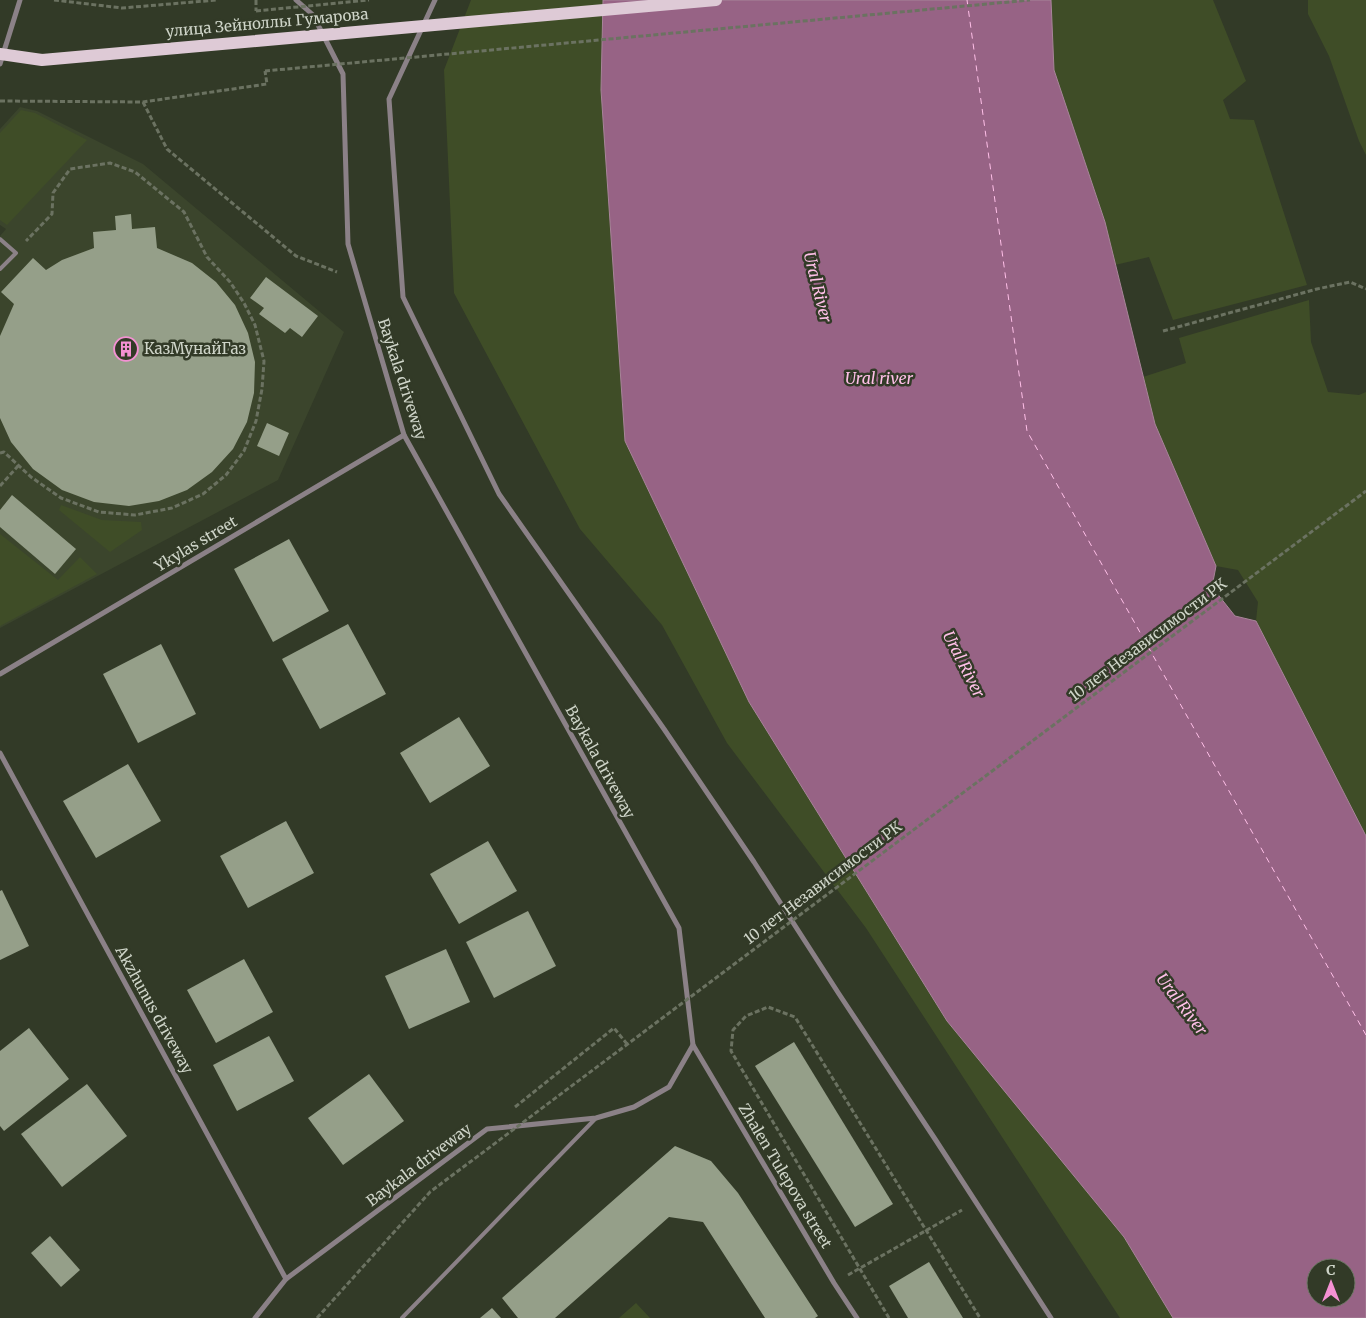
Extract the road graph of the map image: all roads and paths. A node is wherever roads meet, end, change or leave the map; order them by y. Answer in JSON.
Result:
{"nodes":[{"id":1,"x":20,"y":0,"type":"edge"},
{"id":2,"x":54,"y":0,"type":"edge"},
{"id":3,"x":217,"y":0,"type":"edge"},
{"id":4,"x":256,"y":0,"type":"edge"},
{"id":5,"x":296,"y":0,"type":"edge"},
{"id":6,"x":369,"y":0,"type":"edge"},
{"id":7,"x":435,"y":0,"type":"edge"},
{"id":8,"x":716,"y":0,"type":"edge"},
{"id":9,"x":1030,"y":0,"type":"edge"},
{"id":10,"x":0,"y":54,"type":"edge"},
{"id":11,"x":0,"y":64,"type":"edge"},
{"id":12,"x":0,"y":101,"type":"edge"},
{"id":13,"x":142,"y":102,"type":"junction"},
{"id":14,"x":0,"y":239,"type":"edge"},
{"id":15,"x":16,"y":253,"type":"junction"},
{"id":16,"x":0,"y":269,"type":"edge"},
{"id":17,"x":358,"y":280,"type":"junction"},
{"id":18,"x":1366,"y":289,"type":"edge"},
{"id":19,"x":1163,"y":331,"type":"dead end"},
{"id":20,"x":404,"y":435,"type":"junction"},
{"id":21,"x":0,"y":453,"type":"edge"},
{"id":22,"x":18,"y":466,"type":"junction"},
{"id":23,"x":0,"y":486,"type":"edge"},
{"id":24,"x":1366,"y":491,"type":"edge"},
{"id":25,"x":0,"y":674,"type":"edge"},
{"id":26,"x":0,"y":753,"type":"edge"},
{"id":27,"x":627,"y":1044,"type":"junction"},
{"id":28,"x":693,"y":1045,"type":"junction"},
{"id":29,"x":596,"y":1118,"type":"junction"},
{"id":30,"x":487,"y":1129,"type":"junction"},
{"id":31,"x":976,"y":1202,"type":"junction"},
{"id":32,"x":926,"y":1230,"type":"junction"},
{"id":33,"x":860,"y":1268,"type":"junction"},
{"id":34,"x":286,"y":1279,"type":"junction"},
{"id":35,"x":834,"y":1283,"type":"junction"},
{"id":36,"x":255,"y":1318,"type":"edge"},
{"id":37,"x":317,"y":1318,"type":"edge"},
{"id":38,"x":402,"y":1318,"type":"edge"},
{"id":39,"x":857,"y":1318,"type":"edge"},
{"id":40,"x":889,"y":1318,"type":"edge"},
{"id":41,"x":980,"y":1318,"type":"edge"},
{"id":42,"x":1051,"y":1318,"type":"edge"}],
"edges":[{"from":1,"to":11,"type":"street"},
{"from":2,"to":3,"type":"path"},
{"from":4,"to":6,"type":"path","bridge":true},
{"from":5,"to":17,"type":"street","name":"Baykala driveway"},
{"from":7,"to":31,"type":"street"},
{"from":8,"to":10,"type":"main road","name":"улица Зейноллы Гумарова","bridge":true},
{"from":9,"to":13,"type":"path","bridge":true},
{"from":12,"to":13,"type":"path"},
{"from":13,"to":17,"type":"path"},
{"from":14,"to":15,"type":"lane"},
{"from":15,"to":16,"type":"lane"},
{"from":15,"to":22,"type":"path"},
{"from":17,"to":20,"type":"street","name":"Baykala driveway"},
{"from":18,"to":19,"type":"path"},
{"from":20,"to":25,"type":"street","name":"Ykylas street"},
{"from":20,"to":28,"type":"street","name":"Baykala driveway"},
{"from":21,"to":22,"type":"path"},
{"from":22,"to":23,"type":"path"},
{"from":24,"to":27,"type":"path","name":"10 лет Независимости РК","bridge":true},
{"from":26,"to":34,"type":"street","name":"Akzhunus driveway"},
{"from":27,"to":30,"type":"path"},
{"from":27,"to":37,"type":"path","name":"10 лет Независимости РК","bridge":true},
{"from":28,"to":29,"type":"street","name":"Baykala driveway"},
{"from":28,"to":35,"type":"street","name":"Zhalen Tulepova street"},
{"from":29,"to":30,"type":"street","name":"Baykala driveway"},
{"from":29,"to":38,"type":"lane"},
{"from":30,"to":34,"type":"street","name":"Baykala driveway"},
{"from":31,"to":32,"type":"path"},
{"from":31,"to":42,"type":"street"},
{"from":32,"to":33,"type":"path"},
{"from":32,"to":33,"type":"path"},
{"from":32,"to":41,"type":"path"},
{"from":33,"to":35,"type":"path"},
{"from":33,"to":40,"type":"path"},
{"from":34,"to":36,"type":"street","name":"Baykala driveway"},
{"from":35,"to":39,"type":"street","name":"Zhalen Tulepova street"}]}
